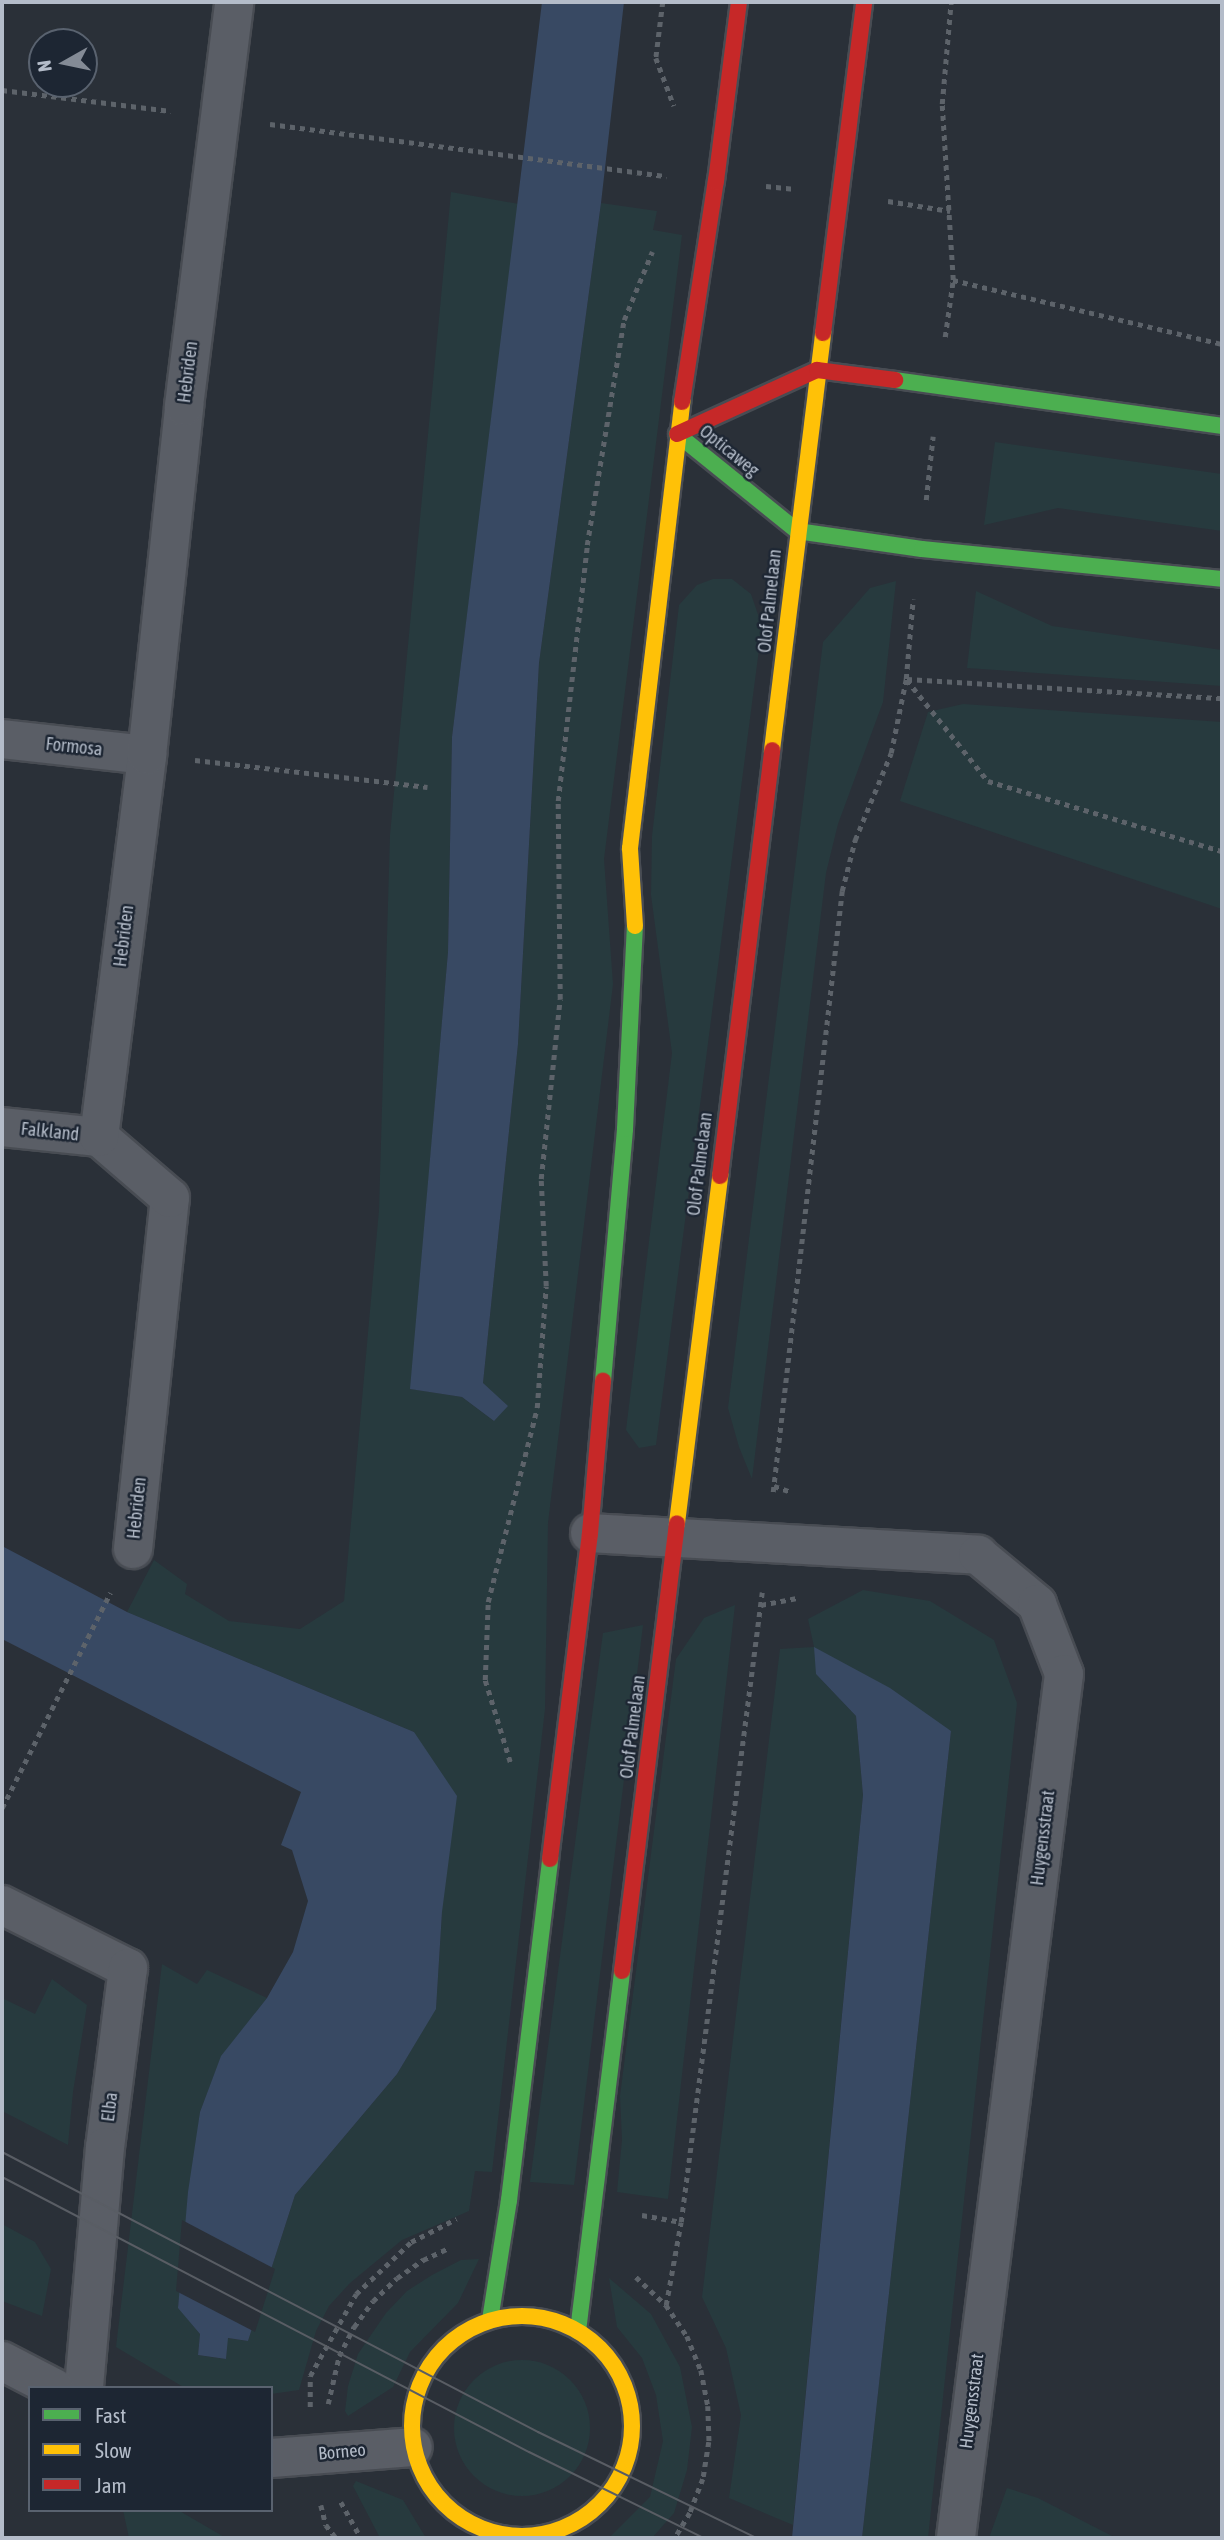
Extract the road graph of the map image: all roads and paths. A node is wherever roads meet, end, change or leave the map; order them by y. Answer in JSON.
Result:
{"nodes":[{"id":1,"x":234,"y":2,"type":"edge"},
{"id":2,"x":663,"y":2,"type":"edge"},
{"id":3,"x":739,"y":2,"type":"edge"},
{"id":4,"x":864,"y":2,"type":"edge"},
{"id":5,"x":951,"y":2,"type":"edge"},
{"id":6,"x":2,"y":90,"type":"edge"},
{"id":7,"x":674,"y":108,"type":"dead end"},
{"id":8,"x":220,"y":117,"type":"junction"},
{"id":9,"x":667,"y":162,"type":"dead end"},
{"id":10,"x":665,"y":175,"type":"junction"},
{"id":11,"x":663,"y":189,"type":"dead end"},
{"id":12,"x":655,"y":244,"type":"dead end"},
{"id":13,"x":953,"y":280,"type":"junction"},
{"id":14,"x":1222,"y":344,"type":"edge"},
{"id":15,"x":817,"y":370,"type":"junction"},
{"id":16,"x":938,"y":387,"type":"junction"},
{"id":17,"x":1222,"y":426,"type":"edge"},
{"id":18,"x":677,"y":435,"type":"junction"},
{"id":19,"x":797,"y":531,"type":"junction"},
{"id":20,"x":922,"y":549,"type":"junction"},
{"id":21,"x":1222,"y":579,"type":"edge"},
{"id":22,"x":906,"y":679,"type":"junction"},
{"id":23,"x":1222,"y":698,"type":"edge"},
{"id":24,"x":2,"y":739,"type":"edge"},
{"id":25,"x":147,"y":755,"type":"junction"},
{"id":26,"x":427,"y":787,"type":"dead end"},
{"id":27,"x":1222,"y":851,"type":"edge"},
{"id":28,"x":2,"y":1127,"type":"edge"},
{"id":29,"x":99,"y":1137,"type":"junction"},
{"id":30,"x":590,"y":1534,"type":"junction"},
{"id":31,"x":676,"y":1538,"type":"junction"},
{"id":32,"x":767,"y":1543,"type":"junction"},
{"id":33,"x":133,"y":1549,"type":"joint"},
{"id":34,"x":514,"y":1773,"type":"dead end"},
{"id":35,"x":2,"y":1808,"type":"edge"},
{"id":36,"x":2,"y":1905,"type":"edge"},
{"id":37,"x":509,"y":2200,"type":"junction"},
{"id":38,"x":593,"y":2207,"type":"junction"},
{"id":39,"x":456,"y":2208,"type":"dead end"},
{"id":40,"x":455,"y":2219,"type":"junction"},
{"id":41,"x":681,"y":2222,"type":"junction"},
{"id":42,"x":454,"y":2233,"type":"dead end"},
{"id":43,"x":666,"y":2305,"type":"dead end"},
{"id":44,"x":490,"y":2320,"type":"junction"},
{"id":45,"x":578,"y":2331,"type":"junction"},
{"id":46,"x":2,"y":2361,"type":"edge"},
{"id":47,"x":50,"y":2386,"type":"edge"},
{"id":48,"x":84,"y":2386,"type":"edge"},
{"id":49,"x":413,"y":2447,"type":"junction"},
{"id":50,"x":290,"y":2456,"type":"edge"},
{"id":51,"x":467,"y":2530,"type":"edge"},
{"id":52,"x":550,"y":2535,"type":"edge"},
{"id":53,"x":336,"y":2538,"type":"edge"},
{"id":54,"x":956,"y":2538,"type":"edge"}],
"edges":[{"from":1,"to":8,"type":"street","name":"Hebriden"},
{"from":2,"to":7,"type":"path"},
{"from":3,"to":18,"type":"street"},
{"from":4,"to":15,"type":"street","name":"Olof Palmelaan"},
{"from":5,"to":13,"type":"path"},
{"from":6,"to":8,"type":"path"},
{"from":8,"to":10,"type":"path"},
{"from":8,"to":25,"type":"street","name":"Hebriden"},
{"from":9,"to":10,"type":"path"},
{"from":10,"to":11,"type":"path"},
{"from":12,"to":34,"type":"path"},
{"from":13,"to":14,"type":"path"},
{"from":13,"to":16,"type":"path"},
{"from":15,"to":16,"type":"street"},
{"from":15,"to":18,"type":"street","name":"Opticaweg"},
{"from":15,"to":19,"type":"street","name":"Olof Palmelaan"},
{"from":16,"to":17,"type":"street"},
{"from":16,"to":20,"type":"path"},
{"from":18,"to":19,"type":"street","name":"Opticaweg"},
{"from":18,"to":30,"type":"street"},
{"from":19,"to":20,"type":"street"},
{"from":19,"to":31,"type":"street","name":"Olof Palmelaan"},
{"from":20,"to":21,"type":"street"},
{"from":20,"to":22,"type":"path"},
{"from":22,"to":23,"type":"path"},
{"from":22,"to":27,"type":"path"},
{"from":22,"to":32,"type":"path"},
{"from":24,"to":25,"type":"street","name":"Formosa"},
{"from":25,"to":26,"type":"path"},
{"from":25,"to":29,"type":"street","name":"Hebriden"},
{"from":28,"to":29,"type":"street","name":"Falkland"},
{"from":29,"to":33,"type":"street","name":"Hebriden"},
{"from":30,"to":31,"type":"street","name":"Huygensstraat"},
{"from":30,"to":37,"type":"street"},
{"from":31,"to":32,"type":"street","name":"Huygensstraat"},
{"from":31,"to":38,"type":"street","name":"Olof Palmelaan"},
{"from":32,"to":41,"type":"path"},
{"from":32,"to":54,"type":"street","name":"Huygensstraat"},
{"from":33,"to":35,"type":"path","name":"Hebriden"},
{"from":36,"to":48,"type":"street","name":"Elba"},
{"from":37,"to":40,"type":"path"},
{"from":37,"to":44,"type":"street"},
{"from":38,"to":41,"type":"path"},
{"from":38,"to":45,"type":"street","name":"Olof Palmelaan"},
{"from":39,"to":40,"type":"path"},
{"from":40,"to":42,"type":"path"},
{"from":40,"to":50,"type":"path"},
{"from":41,"to":43,"type":"path"},
{"from":44,"to":45,"type":"street"},
{"from":44,"to":49,"type":"street"},
{"from":45,"to":52,"type":"street"},
{"from":46,"to":47,"type":"street"},
{"from":49,"to":50,"type":"street","name":"Borneo"},
{"from":49,"to":51,"type":"street"},
{"from":50,"to":53,"type":"path"},
{"from":51,"to":52,"type":"street"}]}
